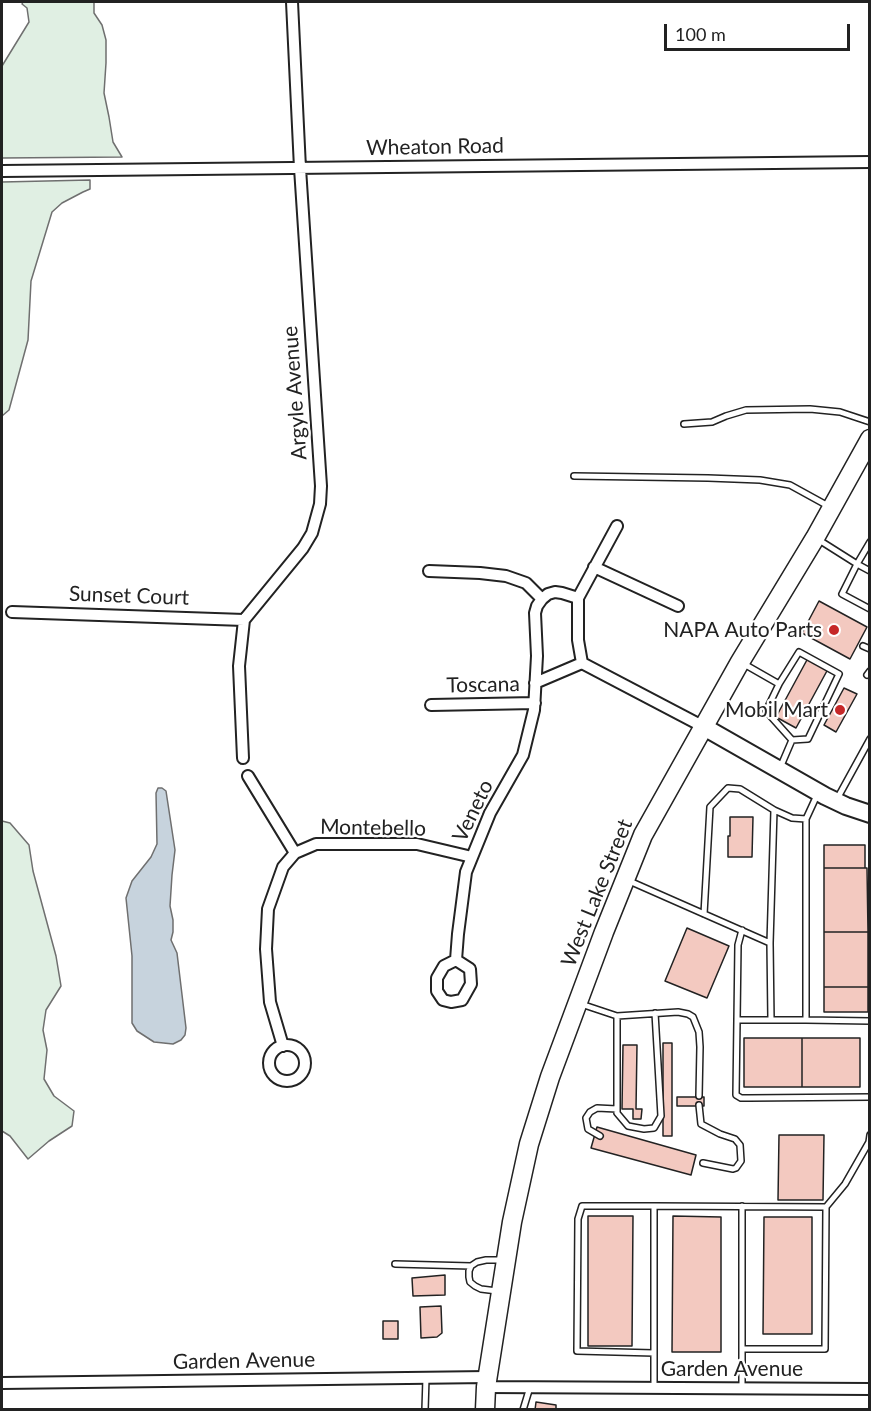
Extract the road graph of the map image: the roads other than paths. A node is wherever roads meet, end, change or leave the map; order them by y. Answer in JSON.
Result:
{"nodes":[{"id":1,"x":292,"y":2,"type":"edge"},
{"id":2,"x":870,"y":162,"type":"edge"},
{"id":3,"x":300,"y":168,"type":"junction"},
{"id":4,"x":2,"y":171,"type":"edge"},
{"id":5,"x":870,"y":422,"type":"edge"},
{"id":6,"x":684,"y":424,"type":"dead end"},
{"id":7,"x":870,"y":439,"type":"edge"},
{"id":8,"x":574,"y":476,"type":"dead end"},
{"id":9,"x":832,"y":508,"type":"junction"},
{"id":10,"x":617,"y":526,"type":"dead end"},
{"id":11,"x":815,"y":538,"type":"junction"},
{"id":12,"x":870,"y":542,"type":"edge"},
{"id":13,"x":857,"y":564,"type":"junction"},
{"id":14,"x":594,"y":567,"type":"junction"},
{"id":15,"x":870,"y":571,"type":"edge"},
{"id":16,"x":429,"y":572,"type":"dead end"},
{"id":17,"x":578,"y":598,"type":"junction"},
{"id":18,"x":542,"y":599,"type":"junction"},
{"id":19,"x":678,"y":606,"type":"dead end"},
{"id":20,"x":870,"y":609,"type":"edge"},
{"id":21,"x":12,"y":612,"type":"dead end"},
{"id":22,"x":244,"y":620,"type":"junction"},
{"id":23,"x":863,"y":646,"type":"dead end"},
{"id":24,"x":870,"y":650,"type":"edge"},
{"id":25,"x":740,"y":662,"type":"junction"},
{"id":26,"x":582,"y":663,"type":"junction"},
{"id":27,"x":781,"y":681,"type":"junction"},
{"id":28,"x":536,"y":683,"type":"junction"},
{"id":29,"x":535,"y":703,"type":"junction"},
{"id":30,"x":431,"y":705,"type":"dead end"},
{"id":31,"x":704,"y":727,"type":"junction"},
{"id":32,"x":870,"y":739,"type":"edge"},
{"id":33,"x":792,"y":740,"type":"junction"},
{"id":34,"x":243,"y":758,"type":"dead end"},
{"id":35,"x":780,"y":770,"type":"junction"},
{"id":36,"x":248,"y":776,"type":"dead end"},
{"id":37,"x":819,"y":792,"type":"junction"},
{"id":38,"x":836,"y":801,"type":"junction"},
{"id":39,"x":774,"y":810,"type":"junction"},
{"id":40,"x":870,"y":814,"type":"edge"},
{"id":41,"x":806,"y":819,"type":"junction"},
{"id":42,"x":295,"y":853,"type":"junction"},
{"id":43,"x":472,"y":857,"type":"junction"},
{"id":44,"x":625,"y":879,"type":"junction"},
{"id":45,"x":705,"y":914,"type":"junction"},
{"id":46,"x":742,"y":930,"type":"junction"},
{"id":47,"x":770,"y":943,"type":"junction"},
{"id":48,"x":456,"y":960,"type":"dead end"},
{"id":49,"x":577,"y":1003,"type":"junction"},
{"id":50,"x":655,"y":1013,"type":"junction"},
{"id":51,"x":616,"y":1016,"type":"junction"},
{"id":52,"x":737,"y":1020,"type":"junction"},
{"id":53,"x":771,"y":1020,"type":"junction"},
{"id":54,"x":806,"y":1020,"type":"junction"},
{"id":55,"x":870,"y":1021,"type":"edge"},
{"id":56,"x":283,"y":1046,"type":"dead end"},
{"id":57,"x":699,"y":1095,"type":"dead end"},
{"id":58,"x":870,"y":1097,"type":"edge"},
{"id":59,"x":699,"y":1105,"type":"dead end"},
{"id":60,"x":617,"y":1109,"type":"junction"},
{"id":61,"x":870,"y":1134,"type":"edge"},
{"id":62,"x":600,"y":1136,"type":"dead end"},
{"id":63,"x":703,"y":1163,"type":"dead end"},
{"id":64,"x":654,"y":1206,"type":"junction"},
{"id":65,"x":742,"y":1206,"type":"junction"},
{"id":66,"x":826,"y":1207,"type":"junction"},
{"id":67,"x":506,"y":1260,"type":"junction"},
{"id":68,"x":395,"y":1264,"type":"dead end"},
{"id":69,"x":471,"y":1266,"type":"junction"},
{"id":70,"x":501,"y":1291,"type":"junction"},
{"id":71,"x":742,"y":1349,"type":"junction"},
{"id":72,"x":654,"y":1353,"type":"junction"},
{"id":73,"x":426,"y":1378,"type":"junction"},
{"id":74,"x":487,"y":1382,"type":"junction"},
{"id":75,"x":2,"y":1383,"type":"edge"},
{"id":76,"x":530,"y":1387,"type":"junction"},
{"id":77,"x":654,"y":1388,"type":"junction"},
{"id":78,"x":742,"y":1389,"type":"junction"},
{"id":79,"x":870,"y":1389,"type":"edge"},
{"id":80,"x":425,"y":1410,"type":"edge"},
{"id":81,"x":484,"y":1410,"type":"edge"},
{"id":82,"x":523,"y":1410,"type":"edge"}],
"edges":[{"from":1,"to":3,"type":"street","name":"Argyle Avenue"},
{"from":2,"to":3,"type":"street","name":"Wheaton Road"},
{"from":3,"to":4,"type":"street","name":"Wheaton Road"},
{"from":3,"to":22,"type":"street","name":"Argyle Avenue"},
{"from":5,"to":6,"type":"lane"},
{"from":7,"to":9,"type":"main road","name":"West Lake Street"},
{"from":8,"to":9,"type":"lane"},
{"from":9,"to":11,"type":"main road","name":"West Lake Street"},
{"from":10,"to":14,"type":"street"},
{"from":11,"to":13,"type":"lane"},
{"from":11,"to":25,"type":"main road","name":"West Lake Street"},
{"from":12,"to":13,"type":"lane"},
{"from":13,"to":15,"type":"lane"},
{"from":13,"to":20,"type":"lane"},
{"from":14,"to":17,"type":"street"},
{"from":14,"to":19,"type":"street"},
{"from":16,"to":18,"type":"street"},
{"from":17,"to":18,"type":"street"},
{"from":17,"to":26,"type":"street"},
{"from":18,"to":28,"type":"street","name":"Veneto"},
{"from":21,"to":22,"type":"street","name":"Sunset Court"},
{"from":22,"to":34,"type":"street"},
{"from":23,"to":24,"type":"lane"},
{"from":25,"to":27,"type":"lane"},
{"from":25,"to":31,"type":"main road","name":"West Lake Street"},
{"from":26,"to":28,"type":"street"},
{"from":26,"to":31,"type":"street"},
{"from":27,"to":33,"type":"lane"},
{"from":27,"to":33,"type":"lane"},
{"from":28,"to":29,"type":"street","name":"Veneto"},
{"from":29,"to":30,"type":"street","name":"Toscana"},
{"from":29,"to":43,"type":"street","name":"Veneto"},
{"from":31,"to":35,"type":"street"},
{"from":31,"to":44,"type":"main road","name":"West Lake Street"},
{"from":32,"to":38,"type":"lane"},
{"from":33,"to":35,"type":"lane"},
{"from":35,"to":37,"type":"street"},
{"from":36,"to":42,"type":"street"},
{"from":37,"to":38,"type":"street"},
{"from":37,"to":41,"type":"lane"},
{"from":38,"to":40,"type":"street"},
{"from":39,"to":41,"type":"lane"},
{"from":39,"to":45,"type":"lane"},
{"from":39,"to":47,"type":"lane"},
{"from":41,"to":54,"type":"lane"},
{"from":42,"to":43,"type":"street","name":"Montebello"},
{"from":42,"to":56,"type":"street","name":"Montebello"},
{"from":43,"to":48,"type":"street","name":"Veneto"},
{"from":44,"to":45,"type":"lane"},
{"from":44,"to":49,"type":"main road","name":"West Lake Street"},
{"from":45,"to":46,"type":"lane"},
{"from":46,"to":47,"type":"lane"},
{"from":46,"to":52,"type":"lane"},
{"from":47,"to":53,"type":"lane"},
{"from":49,"to":51,"type":"lane"},
{"from":49,"to":67,"type":"main road","name":"West Lake Street"},
{"from":50,"to":51,"type":"lane"},
{"from":50,"to":57,"type":"lane"},
{"from":50,"to":60,"type":"lane"},
{"from":51,"to":60,"type":"lane"},
{"from":52,"to":53,"type":"lane"},
{"from":52,"to":58,"type":"lane"},
{"from":53,"to":54,"type":"lane"},
{"from":54,"to":55,"type":"lane"},
{"from":59,"to":63,"type":"lane"},
{"from":60,"to":62,"type":"lane"},
{"from":61,"to":66,"type":"lane"},
{"from":64,"to":65,"type":"lane"},
{"from":64,"to":72,"type":"lane"},
{"from":64,"to":72,"type":"lane"},
{"from":65,"to":66,"type":"lane"},
{"from":65,"to":71,"type":"lane"},
{"from":66,"to":71,"type":"lane"},
{"from":67,"to":69,"type":"lane"},
{"from":67,"to":70,"type":"main road","name":"West Lake Street"},
{"from":68,"to":69,"type":"lane"},
{"from":69,"to":70,"type":"lane"},
{"from":70,"to":74,"type":"main road","name":"West Lake Street"},
{"from":71,"to":78,"type":"lane"},
{"from":72,"to":77,"type":"lane"},
{"from":73,"to":74,"type":"street","name":"Garden Avenue"},
{"from":73,"to":75,"type":"street","name":"Garden Avenue"},
{"from":73,"to":80,"type":"lane"},
{"from":74,"to":76,"type":"street","name":"Garden Avenue"},
{"from":74,"to":81,"type":"main road","name":"West Lake Street"},
{"from":76,"to":77,"type":"street","name":"Garden Avenue"},
{"from":76,"to":82,"type":"lane"},
{"from":77,"to":78,"type":"street","name":"Garden Avenue"},
{"from":78,"to":79,"type":"street","name":"Garden Avenue"}]}
